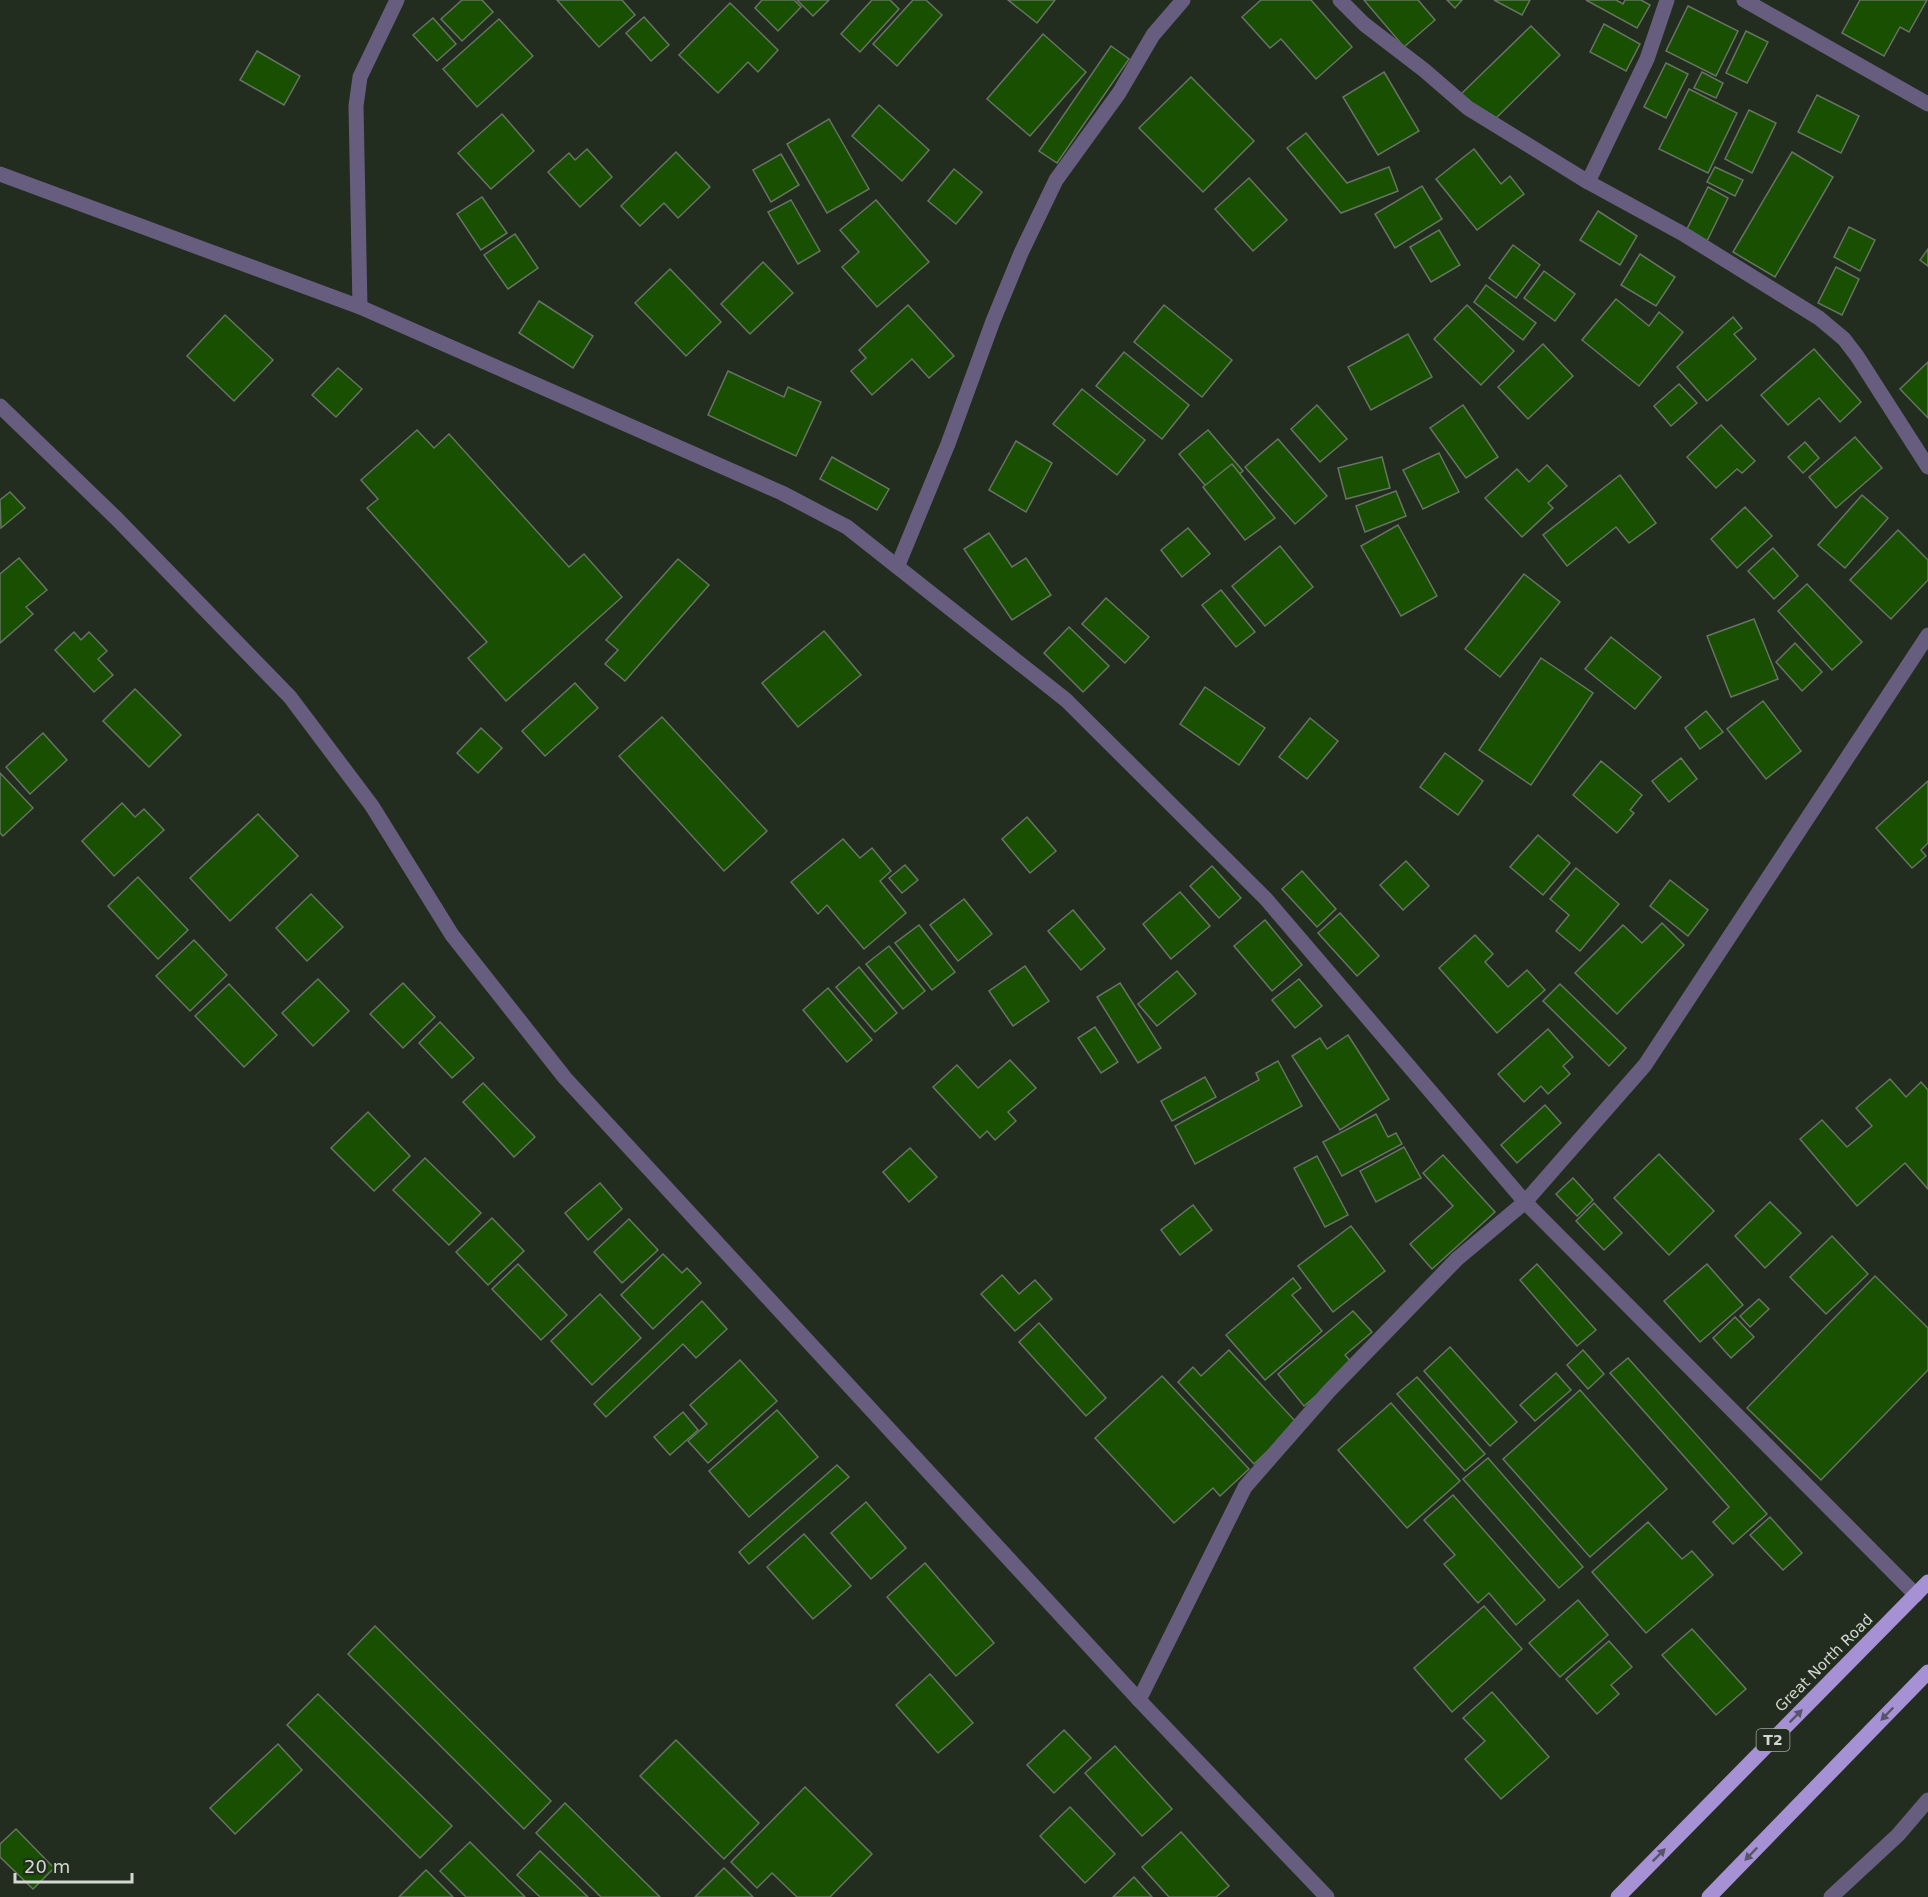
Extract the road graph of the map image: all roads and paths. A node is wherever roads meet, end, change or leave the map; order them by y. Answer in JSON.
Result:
{"nodes":[{"id":1,"x":397,"y":0,"type":"edge"},
{"id":2,"x":1183,"y":0,"type":"edge"},
{"id":3,"x":1340,"y":0,"type":"edge"},
{"id":4,"x":1667,"y":0,"type":"edge"},
{"id":5,"x":1744,"y":0,"type":"edge"},
{"id":6,"x":1928,"y":104,"type":"edge"},
{"id":7,"x":0,"y":174,"type":"edge"},
{"id":8,"x":1588,"y":182,"type":"junction"},
{"id":9,"x":360,"y":307,"type":"junction"},
{"id":10,"x":0,"y":406,"type":"edge"},
{"id":11,"x":1928,"y":467,"type":"edge"},
{"id":12,"x":898,"y":566,"type":"junction"},
{"id":13,"x":1928,"y":635,"type":"edge"},
{"id":14,"x":1526,"y":1202,"type":"junction"},
{"id":15,"x":1928,"y":1582,"type":"edge"},
{"id":16,"x":1916,"y":1595,"type":"junction"},
{"id":17,"x":1928,"y":1672,"type":"edge"},
{"id":18,"x":1139,"y":1700,"type":"junction"},
{"id":19,"x":1928,"y":1800,"type":"edge"},
{"id":20,"x":1327,"y":1897,"type":"edge"},
{"id":21,"x":1618,"y":1897,"type":"edge"},
{"id":22,"x":1709,"y":1897,"type":"edge"},
{"id":23,"x":1831,"y":1897,"type":"edge"}],
"edges":[{"from":1,"to":9,"type":"street"},
{"from":2,"to":12,"type":"street"},
{"from":3,"to":8,"type":"street"},
{"from":4,"to":8,"type":"street"},
{"from":5,"to":6,"type":"street"},
{"from":7,"to":9,"type":"street"},
{"from":8,"to":11,"type":"street"},
{"from":9,"to":12,"type":"street"},
{"from":10,"to":18,"type":"street"},
{"from":12,"to":14,"type":"street"},
{"from":13,"to":14,"type":"street"},
{"from":14,"to":16,"type":"street"},
{"from":14,"to":18,"type":"street"},
{"from":15,"to":16,"type":"main road","name":"Great North Road","number":"T2"},
{"from":21,"to":16,"type":"main road","name":"Great North Road","number":"T2","one_way":true},
{"from":17,"to":22,"type":"main road","one_way":true},
{"from":18,"to":20,"type":"street"},
{"from":19,"to":23,"type":"street"}]}
